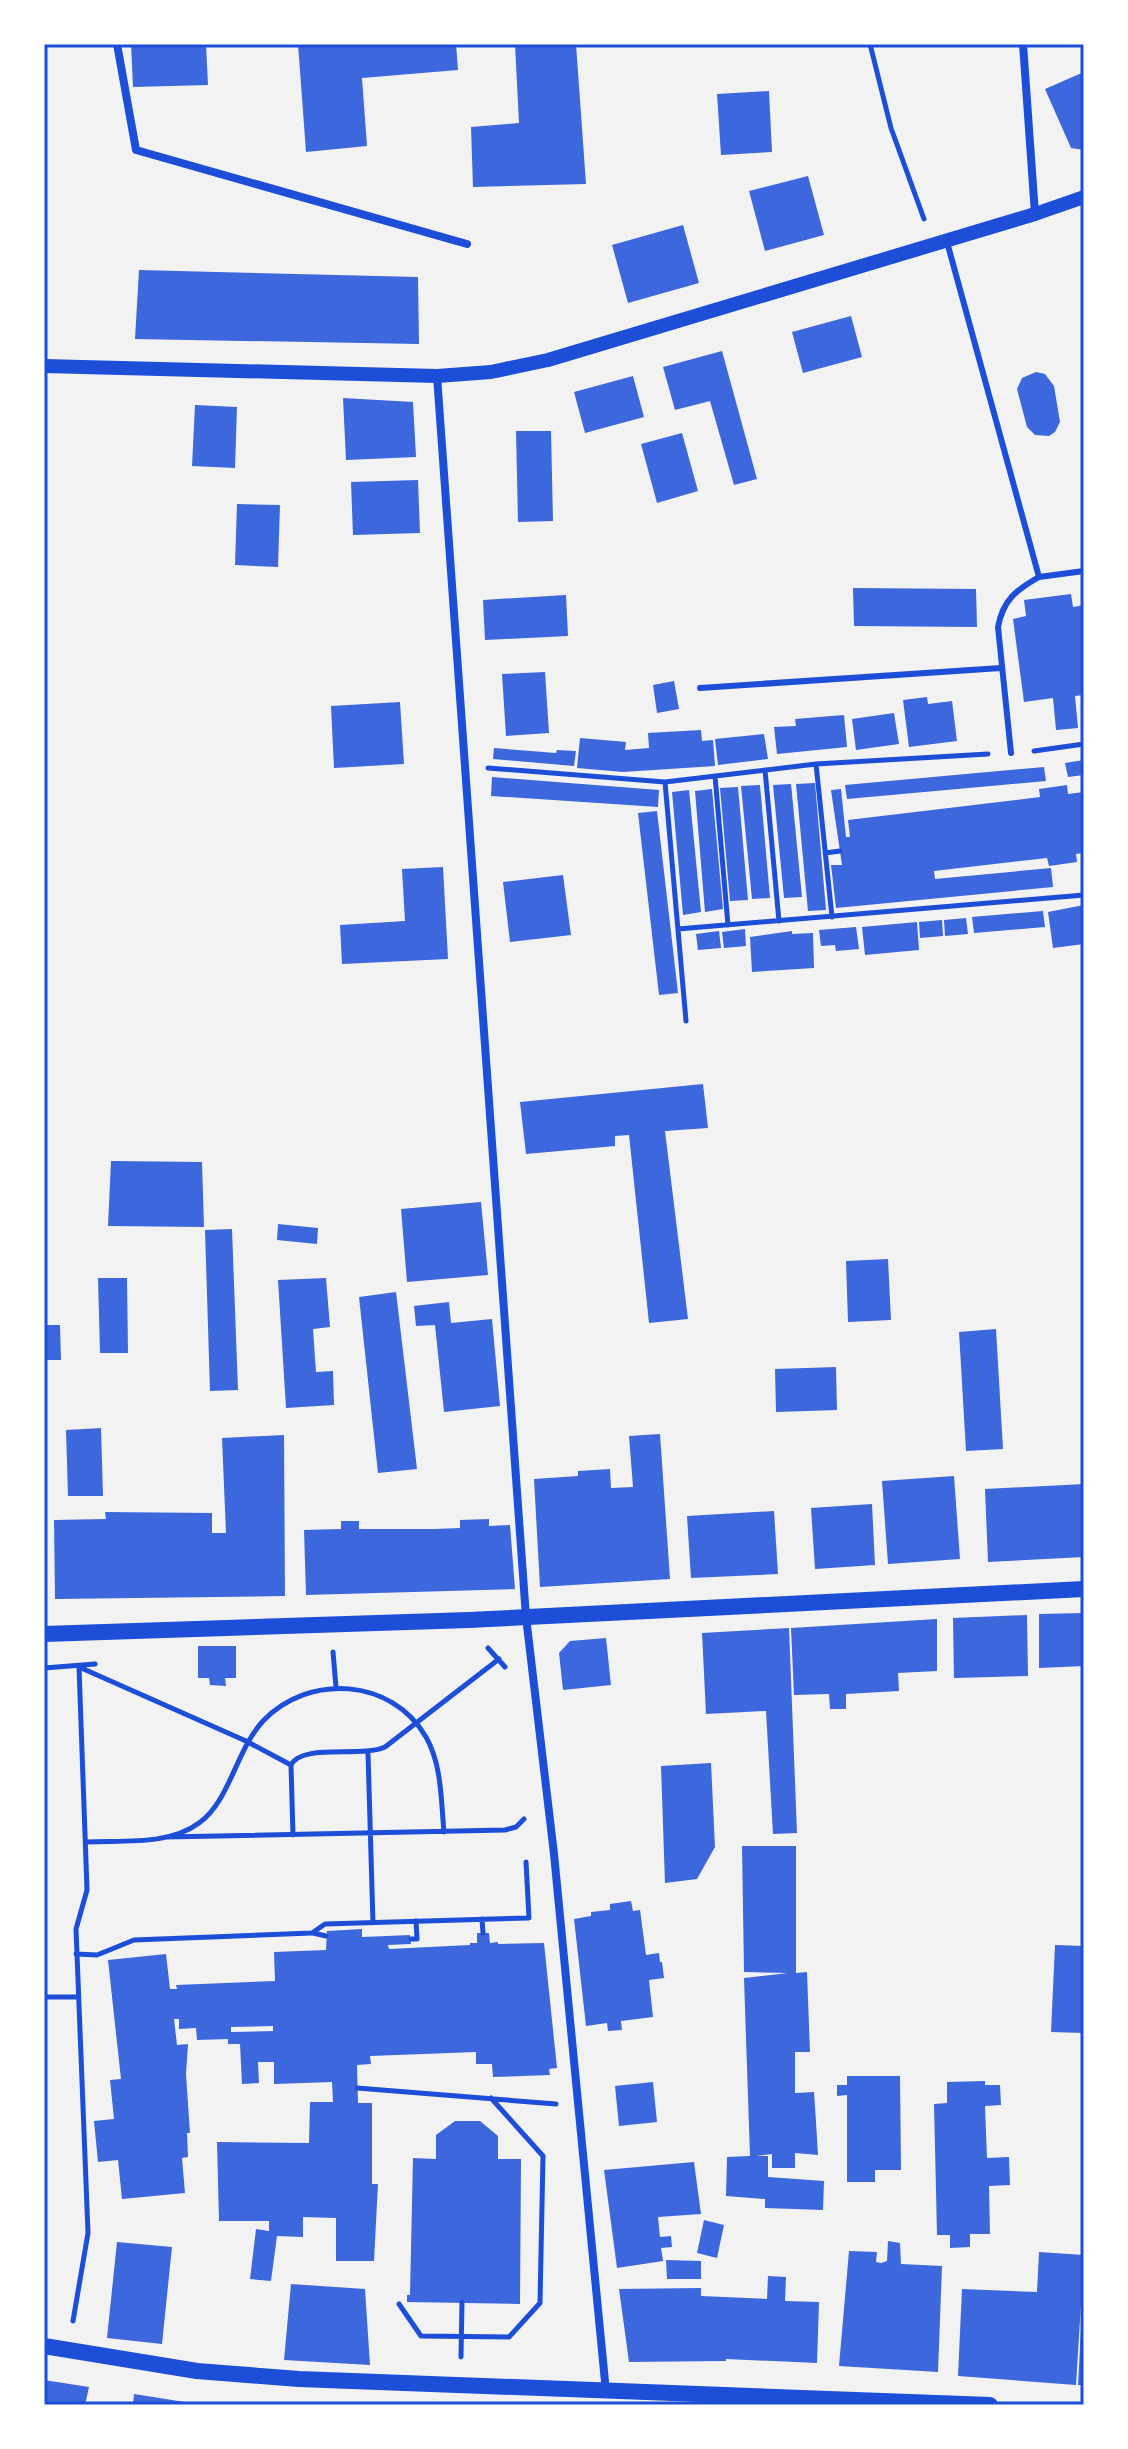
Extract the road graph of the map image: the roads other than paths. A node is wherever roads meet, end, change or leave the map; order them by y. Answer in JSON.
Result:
{"nodes":[{"id":1,"x":117,"y":44,"type":"edge"},
{"id":2,"x":1023,"y":44,"type":"edge"},
{"id":3,"x":1084,"y":197,"type":"edge"},
{"id":4,"x":1035,"y":214,"type":"junction"},
{"id":5,"x":940,"y":243,"type":"junction"},
{"id":6,"x":467,"y":244,"type":"dead end"},
{"id":7,"x":44,"y":366,"type":"edge"},
{"id":8,"x":437,"y":376,"type":"junction"},
{"id":9,"x":1084,"y":571,"type":"edge"},
{"id":10,"x":1039,"y":577,"type":"junction"},
{"id":11,"x":1001,"y":668,"type":"junction"},
{"id":12,"x":700,"y":688,"type":"dead end"},
{"id":13,"x":1011,"y":753,"type":"road end"},
{"id":14,"x":1084,"y":1589,"type":"edge"},
{"id":15,"x":526,"y":1617,"type":"junction"},
{"id":16,"x":44,"y":1634,"type":"edge"},
{"id":17,"x":44,"y":2346,"type":"edge"},
{"id":18,"x":606,"y":2392,"type":"junction"},
{"id":19,"x":716,"y":2401,"type":"edge"},
{"id":20,"x":990,"y":2405,"type":"edge"}],
"edges":[{"from":1,"to":6,"type":"street"},
{"from":2,"to":4,"type":"street"},
{"from":3,"to":4,"type":"street"},
{"from":4,"to":5,"type":"street"},
{"from":5,"to":8,"type":"street"},
{"from":5,"to":10,"type":"lane"},
{"from":7,"to":8,"type":"street"},
{"from":8,"to":15,"type":"street"},
{"from":9,"to":10,"type":"lane"},
{"from":10,"to":11,"type":"lane"},
{"from":11,"to":12,"type":"lane"},
{"from":11,"to":13,"type":"lane"},
{"from":14,"to":15,"type":"main road"},
{"from":15,"to":16,"type":"main road"},
{"from":15,"to":18,"type":"street"},
{"from":17,"to":18,"type":"main road"},
{"from":18,"to":19,"type":"main road"},
{"from":19,"to":20,"type":"main road"}]}
